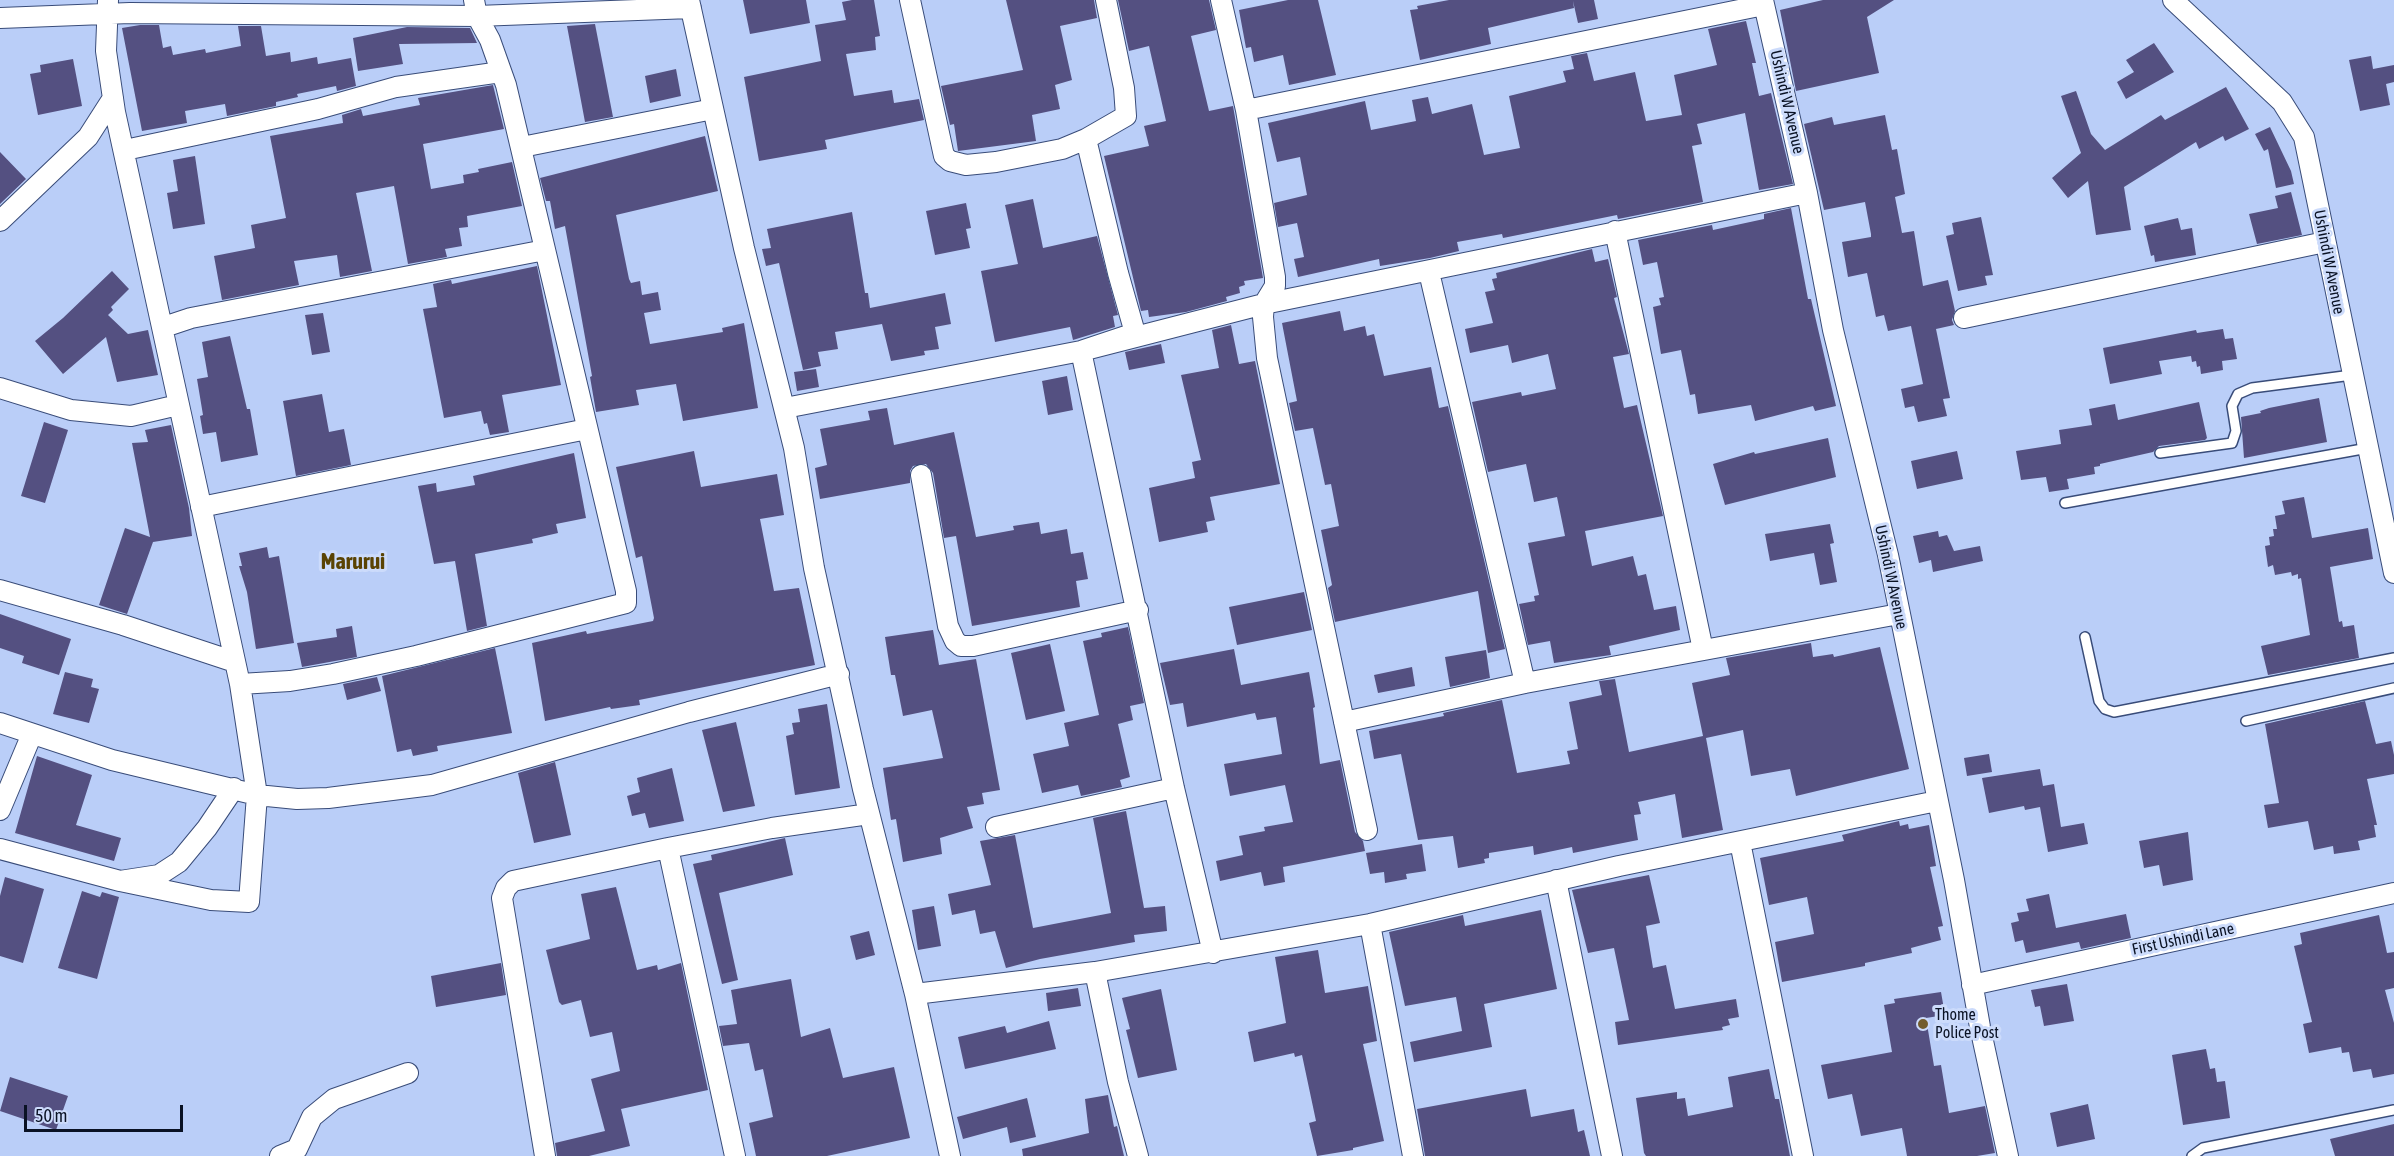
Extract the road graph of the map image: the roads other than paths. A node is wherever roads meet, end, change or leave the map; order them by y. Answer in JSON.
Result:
{"nodes":[{"id":1,"x":910,"y":0,"type":"edge"},
{"id":2,"x":1106,"y":0,"type":"edge"},
{"id":3,"x":1221,"y":0,"type":"edge"},
{"id":4,"x":2173,"y":0,"type":"edge"},
{"id":5,"x":1764,"y":3,"type":"edge"},
{"id":6,"x":690,"y":4,"type":"edge"},
{"id":7,"x":108,"y":7,"type":"edge"},
{"id":8,"x":287,"y":7,"type":"edge"},
{"id":9,"x":475,"y":8,"type":"edge"},
{"id":10,"x":0,"y":18,"type":"edge"},
{"id":11,"x":501,"y":72,"type":"junction"},
{"id":12,"x":113,"y":98,"type":"junction"},
{"id":13,"x":714,"y":109,"type":"junction"},
{"id":14,"x":1246,"y":110,"type":"junction"},
{"id":15,"x":1086,"y":139,"type":"junction"},
{"id":16,"x":522,"y":147,"type":"junction"},
{"id":17,"x":125,"y":150,"type":"junction"},
{"id":18,"x":1807,"y":193,"type":"junction"},
{"id":19,"x":0,"y":221,"type":"edge"},
{"id":20,"x":1615,"y":231,"type":"junction"},
{"id":21,"x":2325,"y":242,"type":"junction"},
{"id":22,"x":545,"y":250,"type":"junction"},
{"id":23,"x":1429,"y":272,"type":"junction"},
{"id":24,"x":1264,"y":304,"type":"junction"},
{"id":25,"x":1964,"y":318,"type":"dead end"},
{"id":26,"x":164,"y":327,"type":"junction"},
{"id":27,"x":1081,"y":351,"type":"junction"},
{"id":28,"x":2352,"y":375,"type":"junction"},
{"id":29,"x":0,"y":388,"type":"edge"},
{"id":30,"x":178,"y":405,"type":"junction"},
{"id":31,"x":785,"y":408,"type":"junction"},
{"id":32,"x":587,"y":429,"type":"junction"},
{"id":33,"x":2368,"y":448,"type":"junction"},
{"id":34,"x":2160,"y":453,"type":"dead end"},
{"id":35,"x":921,"y":475,"type":"dead end"},
{"id":36,"x":2065,"y":503,"type":"dead end"},
{"id":37,"x":201,"y":507,"type":"junction"},
{"id":38,"x":2394,"y":573,"type":"edge"},
{"id":39,"x":0,"y":590,"type":"edge"},
{"id":40,"x":1138,"y":610,"type":"junction"},
{"id":41,"x":1899,"y":614,"type":"junction"},
{"id":42,"x":2085,"y":637,"type":"dead end"},
{"id":43,"x":1703,"y":650,"type":"junction"},
{"id":44,"x":2394,"y":658,"type":"edge"},
{"id":45,"x":235,"y":662,"type":"junction"},
{"id":46,"x":839,"y":674,"type":"junction"},
{"id":47,"x":1525,"y":683,"type":"junction"},
{"id":48,"x":240,"y":684,"type":"junction"},
{"id":49,"x":2394,"y":688,"type":"edge"},
{"id":50,"x":2246,"y":721,"type":"dead end"},
{"id":51,"x":1344,"y":722,"type":"junction"},
{"id":52,"x":0,"y":723,"type":"edge"},
{"id":53,"x":32,"y":734,"type":"junction"},
{"id":54,"x":234,"y":788,"type":"junction"},
{"id":55,"x":1174,"y":788,"type":"junction"},
{"id":56,"x":257,"y":795,"type":"junction"},
{"id":57,"x":1937,"y":801,"type":"junction"},
{"id":58,"x":0,"y":810,"type":"edge"},
{"id":59,"x":869,"y":814,"type":"junction"},
{"id":60,"x":996,"y":826,"type":"dead end"},
{"id":61,"x":1367,"y":830,"type":"dead end"},
{"id":62,"x":1740,"y":842,"type":"junction"},
{"id":63,"x":668,"y":848,"type":"junction"},
{"id":64,"x":0,"y":849,"type":"edge"},
{"id":65,"x":1556,"y":880,"type":"junction"},
{"id":66,"x":120,"y":881,"type":"junction"},
{"id":67,"x":2394,"y":893,"type":"edge"},
{"id":68,"x":1370,"y":924,"type":"junction"},
{"id":69,"x":1213,"y":953,"type":"junction"},
{"id":70,"x":1095,"y":972,"type":"junction"},
{"id":71,"x":1972,"y":985,"type":"junction"},
{"id":72,"x":915,"y":994,"type":"junction"},
{"id":73,"x":408,"y":1073,"type":"dead end"},
{"id":74,"x":2394,"y":1110,"type":"edge"},
{"id":75,"x":1408,"y":1155,"type":"edge"},
{"id":76,"x":280,"y":1156,"type":"edge"},
{"id":77,"x":545,"y":1156,"type":"edge"},
{"id":78,"x":735,"y":1156,"type":"edge"},
{"id":79,"x":950,"y":1156,"type":"edge"},
{"id":80,"x":1138,"y":1156,"type":"edge"},
{"id":81,"x":1612,"y":1156,"type":"edge"},
{"id":82,"x":1803,"y":1156,"type":"edge"},
{"id":83,"x":2008,"y":1156,"type":"edge"},
{"id":84,"x":2192,"y":1156,"type":"edge"}],
"edges":[{"from":1,"to":15,"type":"street"},
{"from":2,"to":15,"type":"street"},
{"from":3,"to":14,"type":"street"},
{"from":4,"to":21,"type":"street","name":"Ushindi W Avenue"},
{"from":5,"to":14,"type":"street"},
{"from":5,"to":18,"type":"street","name":"Ushindi W Avenue"},
{"from":6,"to":9,"type":"street"},
{"from":6,"to":13,"type":"street"},
{"from":7,"to":8,"type":"street"},
{"from":7,"to":10,"type":"street"},
{"from":7,"to":12,"type":"street"},
{"from":8,"to":9,"type":"street"},
{"from":9,"to":11,"type":"street"},
{"from":11,"to":16,"type":"street"},
{"from":11,"to":17,"type":"street"},
{"from":12,"to":17,"type":"street"},
{"from":12,"to":19,"type":"street"},
{"from":13,"to":16,"type":"street"},
{"from":13,"to":31,"type":"street"},
{"from":14,"to":24,"type":"street"},
{"from":15,"to":27,"type":"street"},
{"from":16,"to":22,"type":"street"},
{"from":17,"to":26,"type":"street"},
{"from":18,"to":20,"type":"street"},
{"from":18,"to":41,"type":"street","name":"Ushindi W Avenue"},
{"from":20,"to":23,"type":"street"},
{"from":20,"to":43,"type":"street"},
{"from":21,"to":25,"type":"street"},
{"from":21,"to":28,"type":"street","name":"Ushindi W Avenue"},
{"from":22,"to":26,"type":"street"},
{"from":22,"to":32,"type":"street"},
{"from":23,"to":24,"type":"street"},
{"from":23,"to":47,"type":"street"},
{"from":24,"to":27,"type":"street"},
{"from":24,"to":51,"type":"street"},
{"from":26,"to":30,"type":"street"},
{"from":27,"to":31,"type":"street"},
{"from":27,"to":40,"type":"street"},
{"from":28,"to":33,"type":"street","name":"Ushindi W Avenue"},
{"from":28,"to":34,"type":"lane"},
{"from":29,"to":30,"type":"street"},
{"from":30,"to":37,"type":"street"},
{"from":31,"to":46,"type":"street"},
{"from":32,"to":37,"type":"street"},
{"from":32,"to":48,"type":"street"},
{"from":33,"to":36,"type":"lane"},
{"from":33,"to":38,"type":"street","name":"Ushindi W Avenue"},
{"from":35,"to":40,"type":"street"},
{"from":37,"to":45,"type":"street"},
{"from":39,"to":45,"type":"street"},
{"from":40,"to":55,"type":"street"},
{"from":41,"to":43,"type":"street"},
{"from":41,"to":57,"type":"street","name":"Ushindi W Avenue"},
{"from":42,"to":44,"type":"lane"},
{"from":43,"to":47,"type":"street"},
{"from":45,"to":48,"type":"street"},
{"from":46,"to":56,"type":"street"},
{"from":46,"to":59,"type":"street"},
{"from":47,"to":51,"type":"street"},
{"from":48,"to":56,"type":"street"},
{"from":49,"to":50,"type":"lane"},
{"from":51,"to":61,"type":"street"},
{"from":52,"to":53,"type":"street"},
{"from":53,"to":54,"type":"street"},
{"from":53,"to":58,"type":"street"},
{"from":54,"to":56,"type":"street"},
{"from":54,"to":66,"type":"street"},
{"from":55,"to":60,"type":"street"},
{"from":55,"to":69,"type":"street"},
{"from":56,"to":66,"type":"street"},
{"from":57,"to":62,"type":"street"},
{"from":57,"to":71,"type":"street","name":"Ushindi W Avenue"},
{"from":59,"to":63,"type":"street"},
{"from":59,"to":72,"type":"street"},
{"from":62,"to":65,"type":"street"},
{"from":62,"to":82,"type":"street"},
{"from":63,"to":77,"type":"street"},
{"from":63,"to":78,"type":"street"},
{"from":64,"to":66,"type":"street"},
{"from":65,"to":68,"type":"street"},
{"from":65,"to":81,"type":"street"},
{"from":67,"to":71,"type":"street","name":"First Ushindi Lane"},
{"from":68,"to":69,"type":"street"},
{"from":68,"to":75,"type":"street"},
{"from":69,"to":70,"type":"street"},
{"from":70,"to":72,"type":"street"},
{"from":70,"to":80,"type":"street"},
{"from":71,"to":83,"type":"street","name":"Ushindi W Avenue"},
{"from":72,"to":79,"type":"street"},
{"from":73,"to":76,"type":"street"},
{"from":74,"to":84,"type":"lane"}]}
